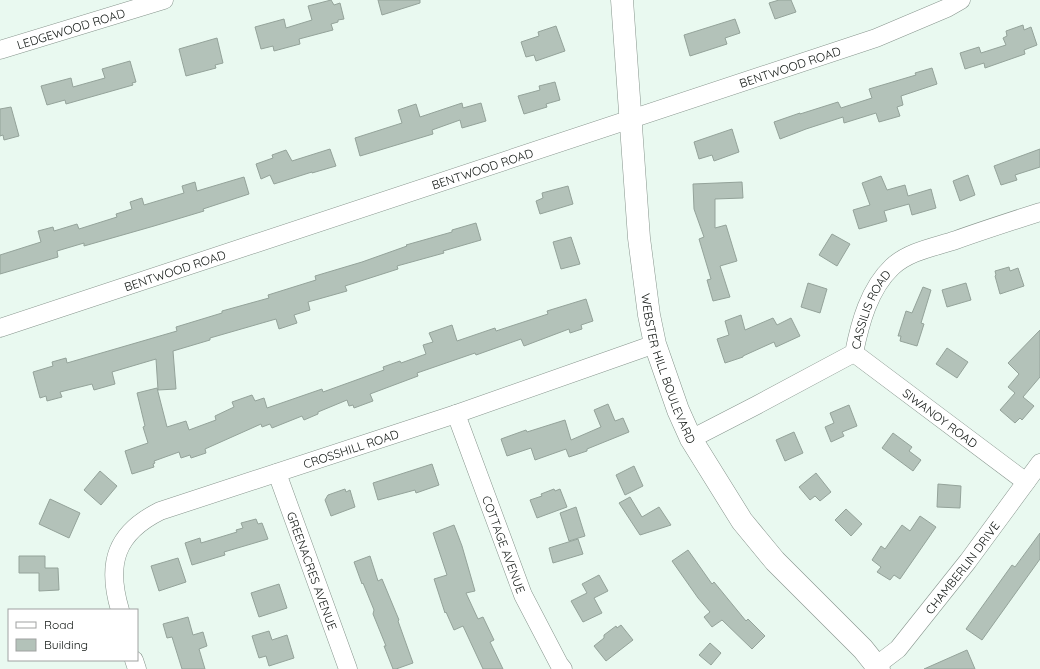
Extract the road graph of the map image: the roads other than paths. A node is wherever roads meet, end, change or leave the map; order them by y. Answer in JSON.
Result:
{"nodes":[{"id":1,"x":164,"y":0,"type":"edge"},
{"id":2,"x":622,"y":0,"type":"edge"},
{"id":3,"x":961,"y":0,"type":"edge"},
{"id":4,"x":0,"y":50,"type":"edge"},
{"id":5,"x":632,"y":120,"type":"junction"},
{"id":6,"x":1040,"y":212,"type":"edge"},
{"id":7,"x":0,"y":328,"type":"edge"},
{"id":8,"x":655,"y":344,"type":"junction"},
{"id":9,"x":854,"y":353,"type":"junction"},
{"id":10,"x":456,"y":414,"type":"junction"},
{"id":11,"x":691,"y":439,"type":"junction"},
{"id":12,"x":1040,"y":463,"type":"edge"},
{"id":13,"x":277,"y":473,"type":"junction"},
{"id":14,"x":1026,"y":482,"type":"junction"},
{"id":15,"x":120,"y":609,"type":"edge"},
{"id":16,"x":878,"y":667,"type":"edge"},
{"id":17,"x":348,"y":669,"type":"edge"},
{"id":18,"x":563,"y":669,"type":"edge"}],
"edges":[{"from":1,"to":4,"type":"street","name":"LEDGEWOOD ROAD"},
{"from":2,"to":5,"type":"street","name":"WEBSTER HILL BOULEVARD"},
{"from":3,"to":5,"type":"street","name":"BENTWOOD ROAD"},
{"from":5,"to":7,"type":"street","name":"BENTWOOD ROAD"},
{"from":5,"to":8,"type":"street","name":"WEBSTER HILL BOULEVARD"},
{"from":6,"to":9,"type":"street","name":"CASSILIS ROAD"},
{"from":8,"to":10,"type":"street","name":"CROSSHILL ROAD"},
{"from":8,"to":11,"type":"street","name":"WEBSTER HILL BOULEVARD"},
{"from":9,"to":11,"type":"street","name":"CASSILIS ROAD"},
{"from":9,"to":14,"type":"street","name":"SIWANOY ROAD"},
{"from":10,"to":13,"type":"street","name":"CROSSHILL ROAD"},
{"from":10,"to":18,"type":"street","name":"COTTAGE AVENUE"},
{"from":11,"to":16,"type":"street","name":"WEBSTER HILL BOULEVARD"},
{"from":12,"to":14,"type":"street","name":"CHAMBERLIN DRIVE"},
{"from":13,"to":15,"type":"street","name":"CROSSHILL ROAD"},
{"from":13,"to":17,"type":"street","name":"GREENACRES AVENUE"},
{"from":14,"to":16,"type":"street","name":"CHAMBERLIN DRIVE"}]}
